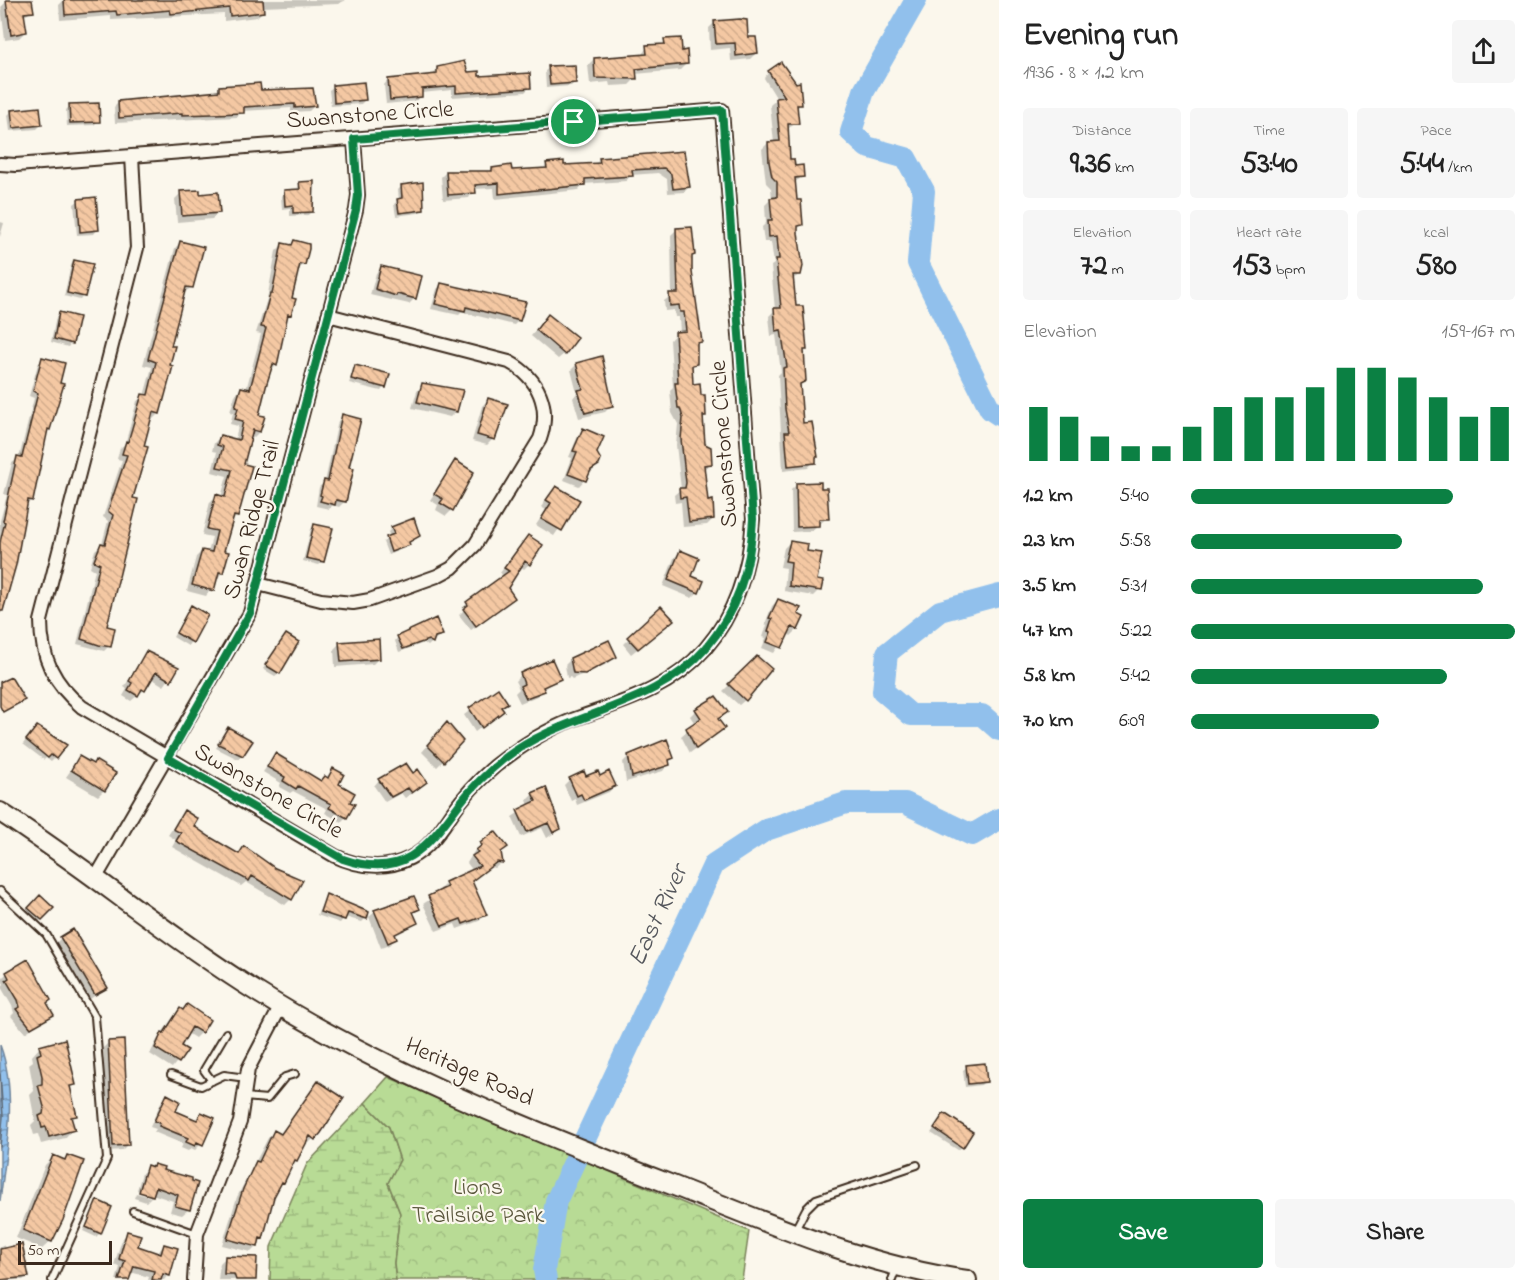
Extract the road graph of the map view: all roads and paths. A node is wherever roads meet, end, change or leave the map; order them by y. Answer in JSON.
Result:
{"nodes":[{"id":1,"x":354,"y":139,"type":"junction"},
{"id":2,"x":132,"y":156,"type":"junction"},
{"id":3,"x":0,"y":164,"type":"edge"},
{"id":4,"x":328,"y":315,"type":"junction"},
{"id":5,"x":258,"y":584,"type":"junction"},
{"id":6,"x":168,"y":758,"type":"junction"},
{"id":7,"x":0,"y":812,"type":"edge"},
{"id":8,"x":95,"y":879,"type":"junction"},
{"id":9,"x":0,"y":891,"type":"edge"},
{"id":10,"x":281,"y":1006,"type":"junction"},
{"id":11,"x":226,"y":1033,"type":"dead end"},
{"id":12,"x":295,"y":1074,"type":"dead end"},
{"id":13,"x":171,"y":1075,"type":"dead end"},
{"id":14,"x":246,"y":1078,"type":"junction"},
{"id":15,"x":212,"y":1082,"type":"junction"},
{"id":16,"x":245,"y":1097,"type":"junction"},
{"id":17,"x":917,"y":1165,"type":"dead end"},
{"id":18,"x":133,"y":1211,"type":"dead end"},
{"id":19,"x":793,"y":1233,"type":"junction"},
{"id":20,"x":197,"y":1234,"type":"junction"},
{"id":21,"x":895,"y":1273,"type":"edge"},
{"id":22,"x":52,"y":1280,"type":"edge"},
{"id":23,"x":194,"y":1280,"type":"edge"},
{"id":24,"x":967,"y":1280,"type":"edge"}],
"edges":[{"from":1,"to":2,"type":"street","name":"Swanstone Circle"},
{"from":1,"to":4,"type":"street","name":"Swan Ridge Trail"},
{"from":1,"to":6,"type":"street","name":"Swanstone Circle"},
{"from":2,"to":3,"type":"street","name":"Swanstone Circle"},
{"from":2,"to":6,"type":"street","name":"Swanstone Circle"},
{"from":4,"to":5,"type":"street","name":"Swan Ridge Trail"},
{"from":4,"to":5,"type":"street"},
{"from":5,"to":6,"type":"street","name":"Swan Ridge Trail"},
{"from":6,"to":8,"type":"street","name":"Swan Ridge Trail"},
{"from":7,"to":8,"type":"main road","name":"Heritage Road"},
{"from":8,"to":10,"type":"main road","name":"Heritage Road"},
{"from":9,"to":22,"type":"lane"},
{"from":10,"to":14,"type":"street"},
{"from":10,"to":19,"type":"main road","name":"Heritage Road"},
{"from":11,"to":15,"type":"lane"},
{"from":12,"to":16,"type":"lane"},
{"from":13,"to":15,"type":"lane"},
{"from":14,"to":15,"type":"lane"},
{"from":14,"to":16,"type":"street"},
{"from":16,"to":20,"type":"street"},
{"from":17,"to":19,"type":"lane"},
{"from":18,"to":20,"type":"lane"},
{"from":19,"to":21,"type":"main road","name":"Heritage Road"},
{"from":20,"to":23,"type":"street"},
{"from":21,"to":24,"type":"main road","name":"Heritage Road"}]}
